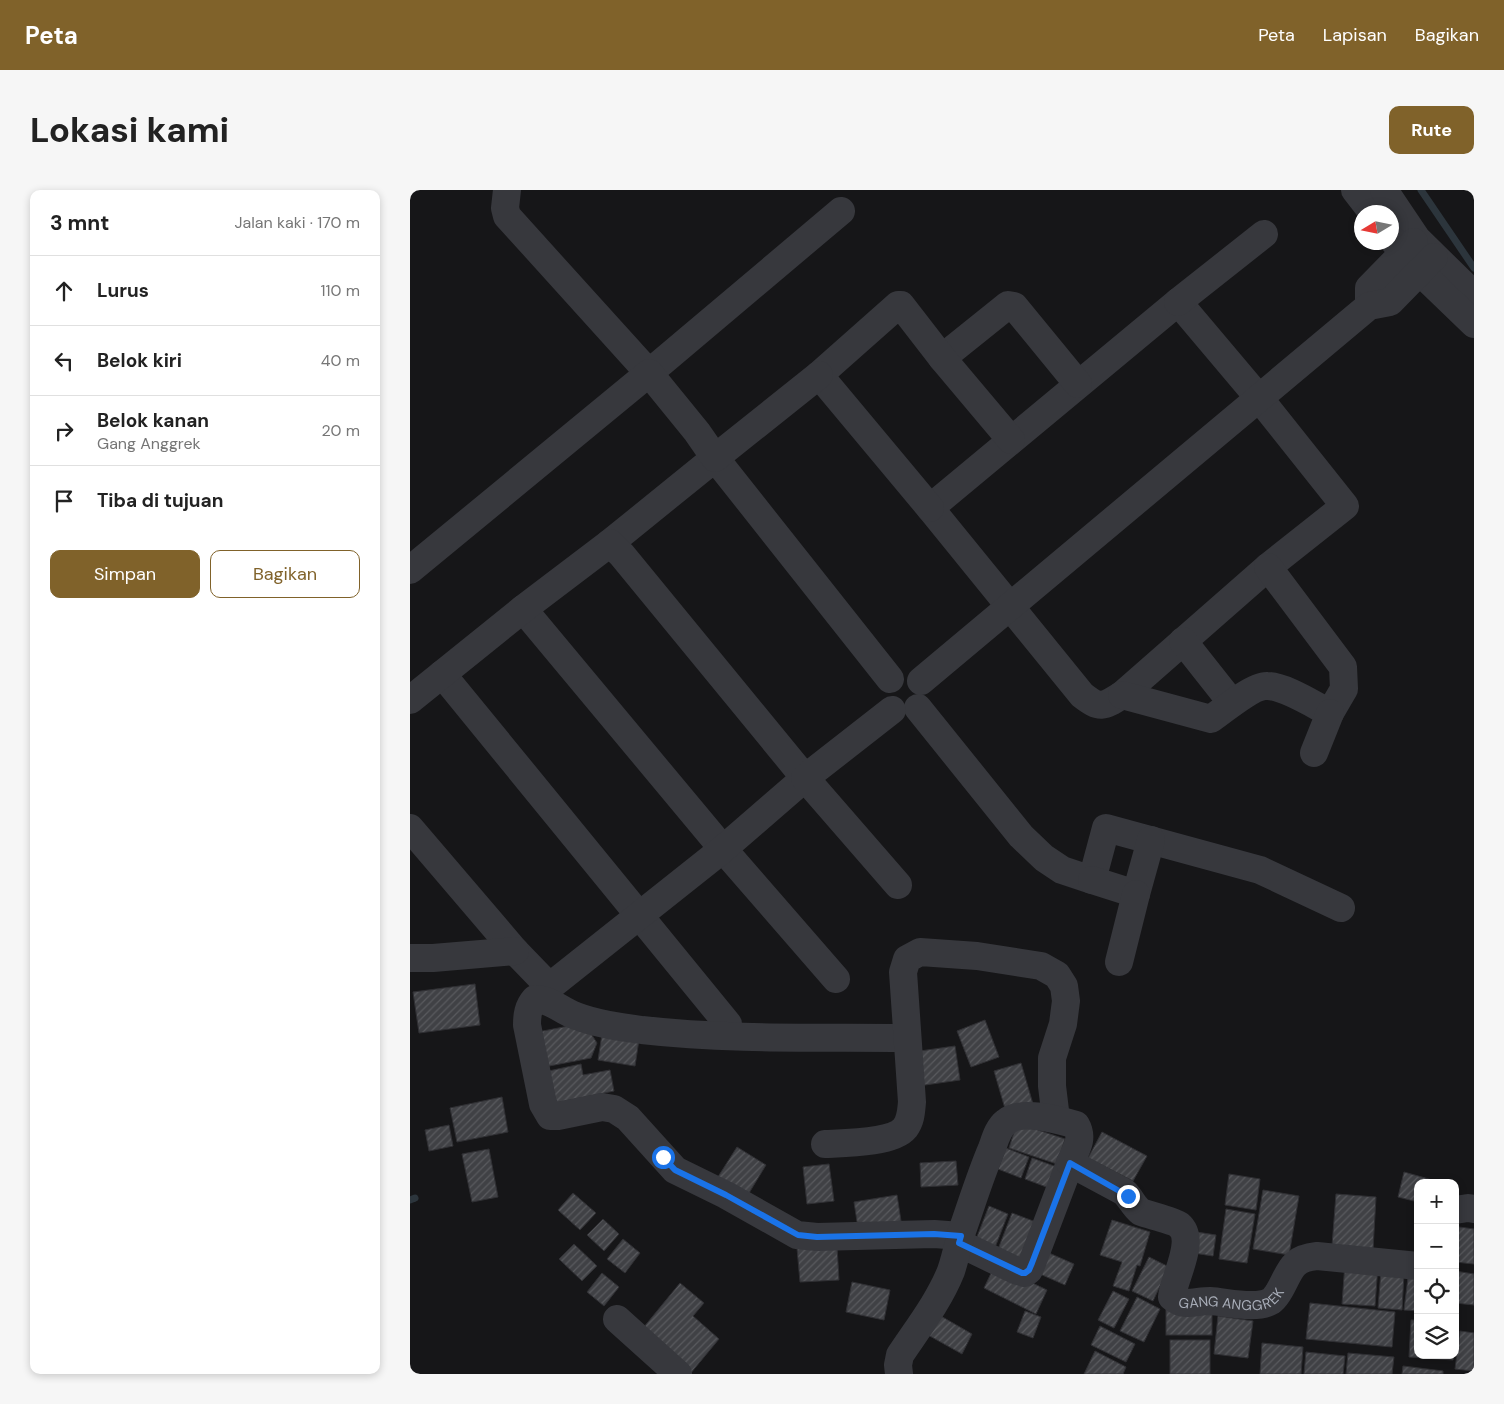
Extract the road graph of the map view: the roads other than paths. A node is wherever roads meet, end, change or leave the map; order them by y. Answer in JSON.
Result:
{"nodes":[{"id":1,"x":507,"y":190,"type":"edge"},
{"id":2,"x":1355,"y":190,"type":"edge"},
{"id":3,"x":1384,"y":190,"type":"edge"},
{"id":4,"x":1367,"y":205,"type":"edge"},
{"id":5,"x":841,"y":211,"type":"dead end"},
{"id":6,"x":1264,"y":234,"type":"dead end"},
{"id":7,"x":1413,"y":252,"type":"edge"},
{"id":8,"x":1474,"y":295,"type":"edge"},
{"id":9,"x":1178,"y":302,"type":"junction"},
{"id":10,"x":1474,"y":324,"type":"edge"},
{"id":11,"x":942,"y":358,"type":"junction"},
{"id":12,"x":649,"y":373,"type":"junction"},
{"id":13,"x":819,"y":375,"type":"junction"},
{"id":14,"x":1078,"y":384,"type":"junction"},
{"id":15,"x":1259,"y":398,"type":"junction"},
{"id":16,"x":1012,"y":440,"type":"junction"},
{"id":17,"x":715,"y":458,"type":"junction"},
{"id":18,"x":930,"y":508,"type":"junction"},
{"id":19,"x":610,"y":543,"type":"junction"},
{"id":20,"x":1268,"y":567,"type":"junction"},
{"id":21,"x":410,"y":570,"type":"edge"},
{"id":22,"x":1010,"y":606,"type":"junction"},
{"id":23,"x":522,"y":609,"type":"junction"},
{"id":24,"x":1183,"y":641,"type":"junction"},
{"id":25,"x":442,"y":674,"type":"junction"},
{"id":26,"x":890,"y":679,"type":"junction"},
{"id":27,"x":921,"y":681,"type":"junction"},
{"id":28,"x":1122,"y":695,"type":"junction"},
{"id":29,"x":410,"y":700,"type":"edge"},
{"id":30,"x":1232,"y":703,"type":"junction"},
{"id":31,"x":918,"y":708,"type":"junction"},
{"id":32,"x":892,"y":710,"type":"junction"},
{"id":33,"x":1330,"y":713,"type":"junction"},
{"id":34,"x":1314,"y":754,"type":"dead end"},
{"id":35,"x":805,"y":778,"type":"junction"},
{"id":36,"x":410,"y":828,"type":"edge"},
{"id":37,"x":1151,"y":840,"type":"junction"},
{"id":38,"x":723,"y":849,"type":"junction"},
{"id":39,"x":1092,"y":880,"type":"junction"},
{"id":40,"x":898,"y":886,"type":"dead end"},
{"id":41,"x":1136,"y":894,"type":"junction"},
{"id":42,"x":1341,"y":908,"type":"dead end"},
{"id":43,"x":639,"y":915,"type":"junction"},
{"id":44,"x":515,"y":951,"type":"junction"},
{"id":45,"x":410,"y":958,"type":"edge"},
{"id":46,"x":1119,"y":962,"type":"dead end"},
{"id":47,"x":836,"y":980,"type":"dead end"},
{"id":48,"x":728,"y":1024,"type":"dead end"},
{"id":49,"x":907,"y":1038,"type":"junction"},
{"id":50,"x":1056,"y":1119,"type":"junction"},
{"id":51,"x":825,"y":1144,"type":"dead end"},
{"id":52,"x":1070,"y":1163,"type":"junction"},
{"id":53,"x":1459,"y":1209,"type":"edge"},
{"id":54,"x":1474,"y":1209,"type":"edge"},
{"id":55,"x":960,"y":1240,"type":"junction"},
{"id":56,"x":1414,"y":1266,"type":"edge"},
{"id":57,"x":617,"y":1319,"type":"dead end"},
{"id":58,"x":678,"y":1374,"type":"edge"},
{"id":59,"x":899,"y":1374,"type":"edge"}],
"edges":[{"from":1,"to":12,"type":"street"},
{"from":2,"to":4,"type":"street"},
{"from":3,"to":7,"type":"street"},
{"from":5,"to":12,"type":"street"},
{"from":6,"to":9,"type":"street"},
{"from":7,"to":8,"type":"street"},
{"from":7,"to":10,"type":"street"},
{"from":7,"to":15,"type":"street"},
{"from":9,"to":14,"type":"street"},
{"from":9,"to":15,"type":"street"},
{"from":11,"to":13,"type":"street"},
{"from":11,"to":14,"type":"street"},
{"from":11,"to":16,"type":"street"},
{"from":12,"to":17,"type":"street"},
{"from":12,"to":21,"type":"street"},
{"from":13,"to":17,"type":"street"},
{"from":13,"to":18,"type":"street"},
{"from":14,"to":16,"type":"street"},
{"from":15,"to":20,"type":"street"},
{"from":15,"to":22,"type":"street"},
{"from":16,"to":18,"type":"street"},
{"from":17,"to":19,"type":"street"},
{"from":17,"to":26,"type":"street"},
{"from":18,"to":22,"type":"street"},
{"from":19,"to":23,"type":"street"},
{"from":19,"to":35,"type":"street"},
{"from":20,"to":24,"type":"street"},
{"from":20,"to":33,"type":"street"},
{"from":22,"to":27,"type":"street"},
{"from":22,"to":28,"type":"street"},
{"from":23,"to":25,"type":"street"},
{"from":23,"to":38,"type":"street"},
{"from":24,"to":28,"type":"street"},
{"from":24,"to":30,"type":"street"},
{"from":25,"to":29,"type":"street"},
{"from":25,"to":43,"type":"street"},
{"from":26,"to":27,"type":"street"},
{"from":26,"to":32,"type":"street"},
{"from":27,"to":31,"type":"street"},
{"from":28,"to":30,"type":"street"},
{"from":30,"to":33,"type":"street"},
{"from":31,"to":32,"type":"street"},
{"from":31,"to":39,"type":"street"},
{"from":32,"to":35,"type":"street"},
{"from":33,"to":34,"type":"street"},
{"from":35,"to":38,"type":"street"},
{"from":35,"to":40,"type":"street"},
{"from":36,"to":44,"type":"street"},
{"from":37,"to":39,"type":"street"},
{"from":37,"to":41,"type":"street"},
{"from":37,"to":42,"type":"street"},
{"from":38,"to":43,"type":"street"},
{"from":38,"to":47,"type":"street"},
{"from":39,"to":41,"type":"street"},
{"from":41,"to":46,"type":"street"},
{"from":43,"to":44,"type":"street"},
{"from":43,"to":48,"type":"street"},
{"from":44,"to":45,"type":"street"},
{"from":49,"to":50,"type":"street"},
{"from":49,"to":51,"type":"street"},
{"from":49,"to":55,"type":"street"},
{"from":50,"to":52,"type":"street"},
{"from":50,"to":55,"type":"street"},
{"from":52,"to":55,"type":"street"},
{"from":52,"to":56,"type":"street","name":"GANG ANGGREK"},
{"from":53,"to":54,"type":"street"},
{"from":55,"to":59,"type":"street"},
{"from":57,"to":58,"type":"street"}]}
